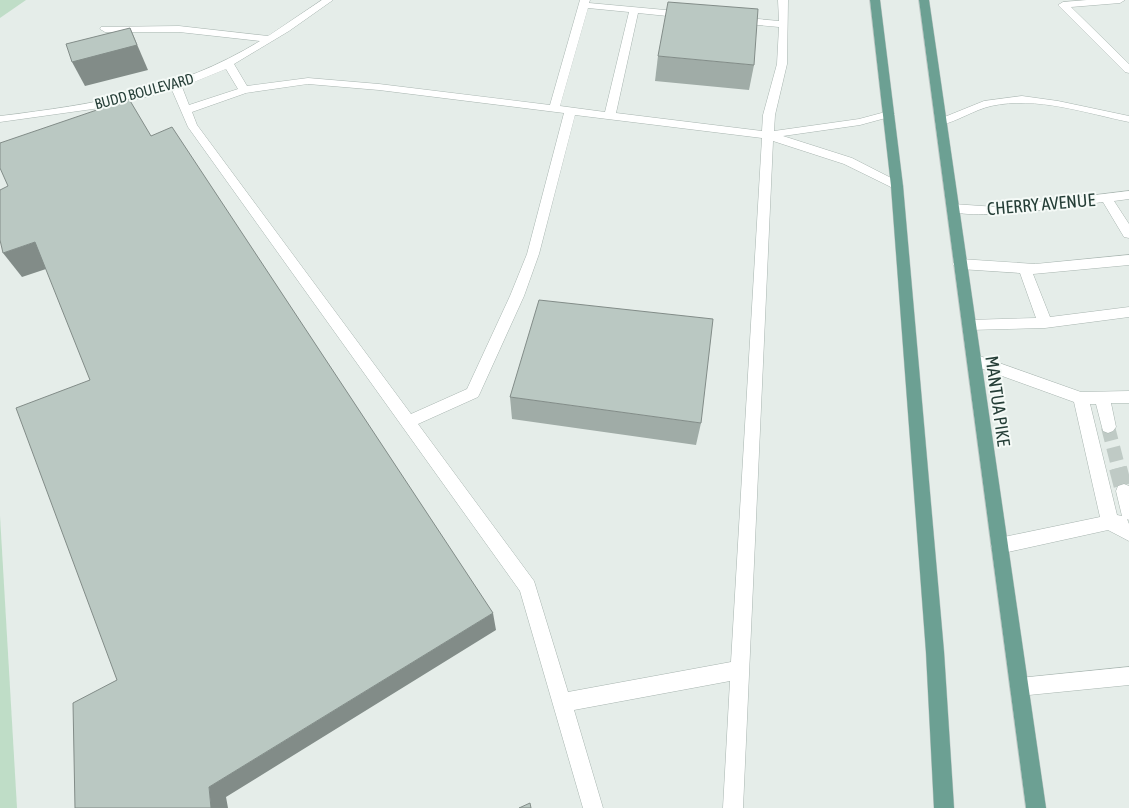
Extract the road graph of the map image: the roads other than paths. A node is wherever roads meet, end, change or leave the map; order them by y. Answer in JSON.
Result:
{"nodes":[{"id":1,"x":783,"y":0,"type":"edge"},
{"id":2,"x":875,"y":0,"type":"edge"},
{"id":3,"x":924,"y":0,"type":"edge"},
{"id":4,"x":1120,"y":0,"type":"edge"},
{"id":5,"x":325,"y":2,"type":"edge"},
{"id":6,"x":584,"y":2,"type":"edge"},
{"id":7,"x":634,"y":10,"type":"junction"},
{"id":8,"x":700,"y":16,"type":"edge"},
{"id":9,"x":728,"y":19,"type":"edge"},
{"id":10,"x":784,"y":25,"type":"junction"},
{"id":11,"x":105,"y":29,"type":"dead end"},
{"id":12,"x":270,"y":39,"type":"junction"},
{"id":13,"x":228,"y":63,"type":"junction"},
{"id":14,"x":1129,"y":70,"type":"edge"},
{"id":15,"x":176,"y":86,"type":"junction"},
{"id":16,"x":244,"y":90,"type":"junction"},
{"id":17,"x":554,"y":109,"type":"junction"},
{"id":18,"x":186,"y":110,"type":"junction"},
{"id":19,"x":570,"y":111,"type":"junction"},
{"id":20,"x":889,"y":114,"type":"junction"},
{"id":21,"x":610,"y":116,"type":"junction"},
{"id":22,"x":0,"y":119,"type":"edge"},
{"id":23,"x":1129,"y":119,"type":"edge"},
{"id":24,"x":941,"y":122,"type":"junction"},
{"id":25,"x":767,"y":135,"type":"junction"},
{"id":26,"x":897,"y":186,"type":"junction"},
{"id":27,"x":1129,"y":195,"type":"edge"},
{"id":28,"x":1106,"y":198,"type":"junction"},
{"id":29,"x":953,"y":208,"type":"junction"},
{"id":30,"x":1129,"y":234,"type":"edge"},
{"id":31,"x":1129,"y":260,"type":"edge"},
{"id":32,"x":960,"y":264,"type":"junction"},
{"id":33,"x":1026,"y":269,"type":"junction"},
{"id":34,"x":1129,"y":312,"type":"edge"},
{"id":35,"x":1044,"y":323,"type":"junction"},
{"id":36,"x":969,"y":325,"type":"junction"},
{"id":37,"x":974,"y":360,"type":"junction"},
{"id":38,"x":1102,"y":397,"type":"junction"},
{"id":39,"x":1129,"y":397,"type":"edge"},
{"id":40,"x":1081,"y":398,"type":"junction"},
{"id":41,"x":408,"y":422,"type":"junction"},
{"id":42,"x":1108,"y":427,"type":"tunnel mouth"},
{"id":43,"x":1124,"y":491,"type":"dead end"},
{"id":44,"x":1129,"y":513,"type":"edge"},
{"id":45,"x":1110,"y":522,"type":"junction"},
{"id":46,"x":1129,"y":523,"type":"edge"},
{"id":47,"x":1129,"y":533,"type":"edge"},
{"id":48,"x":999,"y":546,"type":"junction"},
{"id":49,"x":739,"y":670,"type":"junction"},
{"id":50,"x":1129,"y":676,"type":"edge"},
{"id":51,"x":1019,"y":688,"type":"junction"},
{"id":52,"x":562,"y":703,"type":"junction"},
{"id":53,"x":592,"y":808,"type":"edge"},
{"id":54,"x":733,"y":808,"type":"edge"},
{"id":55,"x":944,"y":808,"type":"edge"},
{"id":56,"x":1036,"y":808,"type":"edge"}],
"edges":[{"from":1,"to":10,"type":"street"},
{"from":2,"to":20,"type":"main road"},
{"from":3,"to":24,"type":"main road","name":"MANTUA PIKE"},
{"from":4,"to":14,"type":"street"},
{"from":5,"to":12,"type":"street","name":"BUDD BOULEVARD"},
{"from":6,"to":7,"type":"street"},
{"from":6,"to":17,"type":"street"},
{"from":7,"to":8,"type":"street"},
{"from":7,"to":21,"type":"street"},
{"from":9,"to":10,"type":"street"},
{"from":10,"to":25,"type":"street"},
{"from":11,"to":12,"type":"street"},
{"from":12,"to":13,"type":"street","name":"BUDD BOULEVARD"},
{"from":13,"to":15,"type":"street","name":"BUDD BOULEVARD"},
{"from":13,"to":16,"type":"street"},
{"from":15,"to":18,"type":"street"},
{"from":15,"to":22,"type":"street","name":"BUDD BOULEVARD"},
{"from":16,"to":17,"type":"street"},
{"from":16,"to":18,"type":"street"},
{"from":17,"to":19,"type":"street"},
{"from":18,"to":41,"type":"street"},
{"from":19,"to":21,"type":"street"},
{"from":19,"to":41,"type":"street"},
{"from":20,"to":25,"type":"street"},
{"from":20,"to":26,"type":"main road"},
{"from":21,"to":25,"type":"street"},
{"from":23,"to":24,"type":"street"},
{"from":24,"to":29,"type":"main road","name":"MANTUA PIKE"},
{"from":25,"to":26,"type":"street"},
{"from":25,"to":49,"type":"street"},
{"from":26,"to":55,"type":"main road"},
{"from":27,"to":28,"type":"street","name":"CHERRY AVENUE"},
{"from":28,"to":29,"type":"street","name":"CHERRY AVENUE"},
{"from":28,"to":30,"type":"street"},
{"from":29,"to":32,"type":"main road","name":"MANTUA PIKE"},
{"from":31,"to":33,"type":"street"},
{"from":32,"to":33,"type":"street"},
{"from":32,"to":36,"type":"main road","name":"MANTUA PIKE"},
{"from":33,"to":35,"type":"street"},
{"from":34,"to":35,"type":"street"},
{"from":35,"to":36,"type":"street"},
{"from":36,"to":37,"type":"main road","name":"MANTUA PIKE"},
{"from":37,"to":40,"type":"street"},
{"from":37,"to":48,"type":"main road","name":"MANTUA PIKE"},
{"from":38,"to":39,"type":"street"},
{"from":38,"to":40,"type":"street"},
{"from":38,"to":42,"type":"street"},
{"from":40,"to":45,"type":"street"},
{"from":41,"to":52,"type":"street"},
{"from":43,"to":44,"type":"street"},
{"from":45,"to":46,"type":"street"},
{"from":45,"to":47,"type":"street"},
{"from":45,"to":48,"type":"street"},
{"from":48,"to":51,"type":"main road","name":"MANTUA PIKE"},
{"from":49,"to":52,"type":"street"},
{"from":49,"to":54,"type":"street"},
{"from":50,"to":51,"type":"street"},
{"from":51,"to":56,"type":"main road","name":"MANTUA PIKE"},
{"from":52,"to":53,"type":"street"}]}
